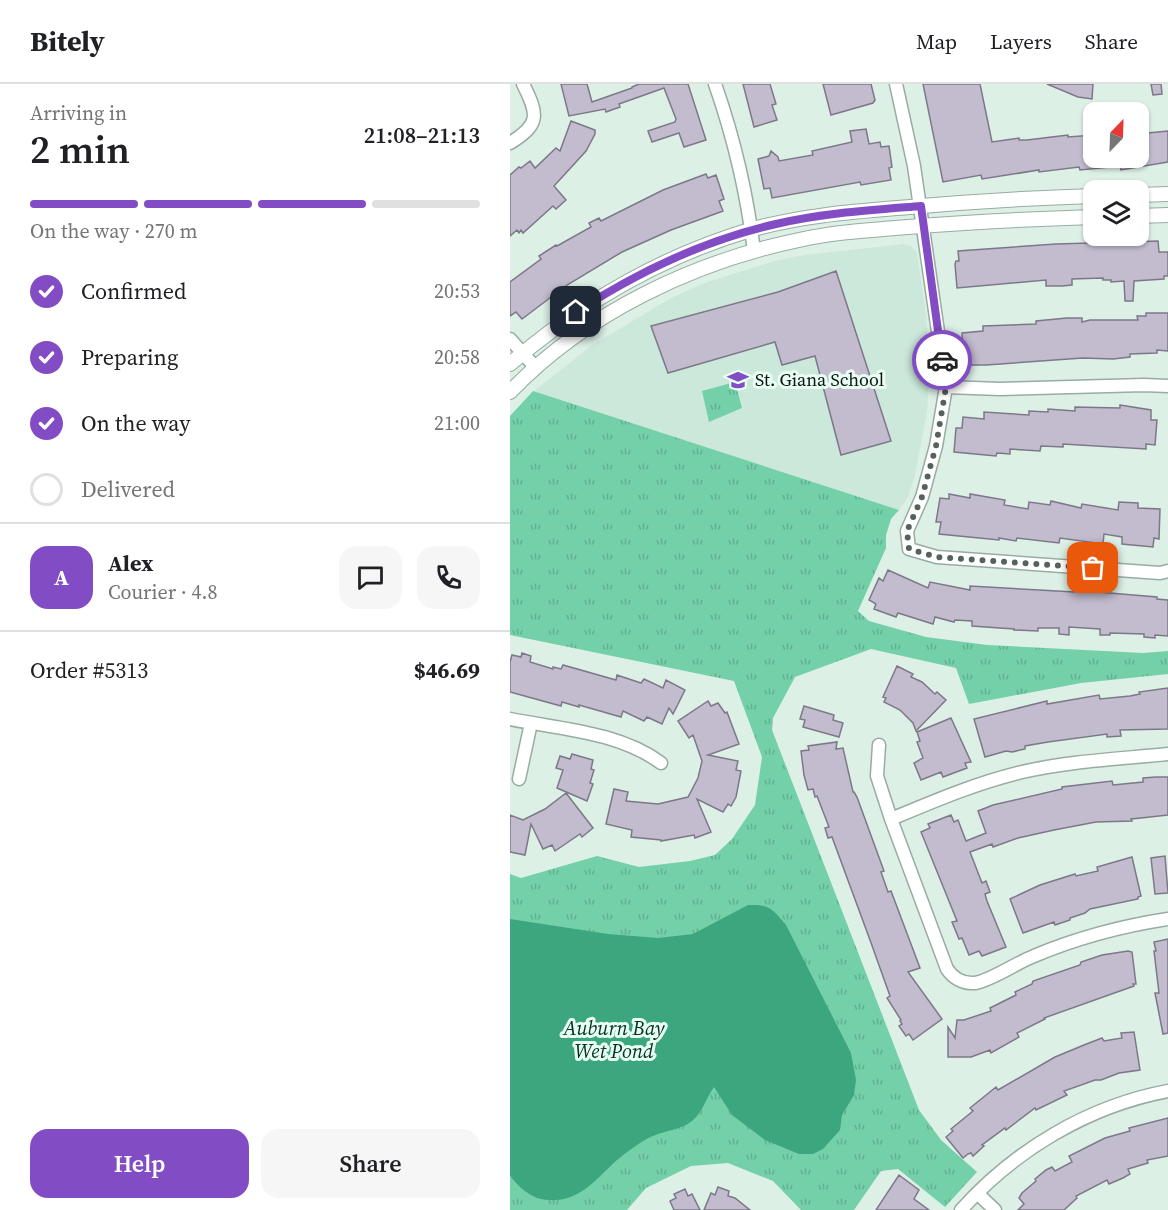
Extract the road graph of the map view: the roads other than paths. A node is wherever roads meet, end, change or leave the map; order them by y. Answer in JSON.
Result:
{"nodes":[{"id":1,"x":523,"y":84,"type":"edge"},
{"id":2,"x":715,"y":84,"type":"edge"},
{"id":3,"x":896,"y":84,"type":"edge"},
{"id":4,"x":510,"y":143,"type":"edge"},
{"id":5,"x":1168,"y":194,"type":"edge"},
{"id":6,"x":1149,"y":195,"type":"edge"},
{"id":7,"x":1083,"y":197,"type":"edge"},
{"id":8,"x":921,"y":206,"type":"junction"},
{"id":9,"x":1168,"y":215,"type":"edge"},
{"id":10,"x":1149,"y":216,"type":"edge"},
{"id":11,"x":1083,"y":218,"type":"edge"},
{"id":12,"x":924,"y":226,"type":"junction"},
{"id":13,"x":751,"y":230,"type":"junction"},
{"id":14,"x":754,"y":251,"type":"junction"},
{"id":15,"x":510,"y":339,"type":"edge"},
{"id":16,"x":523,"y":353,"type":"junction"},
{"id":17,"x":510,"y":366,"type":"edge"},
{"id":18,"x":536,"y":368,"type":"junction"},
{"id":19,"x":522,"y":381,"type":"junction"},
{"id":20,"x":1168,"y":386,"type":"edge"},
{"id":21,"x":946,"y":387,"type":"junction"},
{"id":22,"x":510,"y":392,"type":"edge"},
{"id":23,"x":1168,"y":571,"type":"edge"},
{"id":24,"x":510,"y":719,"type":"edge"},
{"id":25,"x":531,"y":723,"type":"junction"},
{"id":26,"x":879,"y":745,"type":"dead end"},
{"id":27,"x":1168,"y":754,"type":"edge"},
{"id":28,"x":661,"y":764,"type":"dead end"},
{"id":29,"x":519,"y":778,"type":"dead end"},
{"id":30,"x":891,"y":819,"type":"junction"},
{"id":31,"x":1168,"y":919,"type":"edge"},
{"id":32,"x":1168,"y":1090,"type":"edge"},
{"id":33,"x":977,"y":1193,"type":"junction"},
{"id":34,"x":964,"y":1209,"type":"edge"},
{"id":35,"x":995,"y":1210,"type":"edge"}],
"edges":[{"from":1,"to":4,"type":"street"},
{"from":2,"to":13,"type":"street"},
{"from":3,"to":8,"type":"street"},
{"from":5,"to":6,"type":"street"},
{"from":7,"to":8,"type":"street"},
{"from":8,"to":12,"type":"street"},
{"from":8,"to":13,"type":"street"},
{"from":9,"to":10,"type":"street"},
{"from":11,"to":12,"type":"street"},
{"from":12,"to":14,"type":"street"},
{"from":12,"to":21,"type":"street"},
{"from":13,"to":14,"type":"street"},
{"from":13,"to":16,"type":"street"},
{"from":14,"to":18,"type":"street"},
{"from":15,"to":16,"type":"street"},
{"from":16,"to":17,"type":"street"},
{"from":16,"to":18,"type":"street"},
{"from":17,"to":19,"type":"street"},
{"from":18,"to":19,"type":"street"},
{"from":19,"to":22,"type":"street"},
{"from":20,"to":21,"type":"street"},
{"from":21,"to":23,"type":"street"},
{"from":24,"to":25,"type":"street"},
{"from":25,"to":28,"type":"street"},
{"from":25,"to":29,"type":"street"},
{"from":26,"to":30,"type":"street"},
{"from":27,"to":30,"type":"street"},
{"from":30,"to":31,"type":"street"},
{"from":32,"to":33,"type":"street"},
{"from":33,"to":34,"type":"street"},
{"from":33,"to":35,"type":"street"}]}
